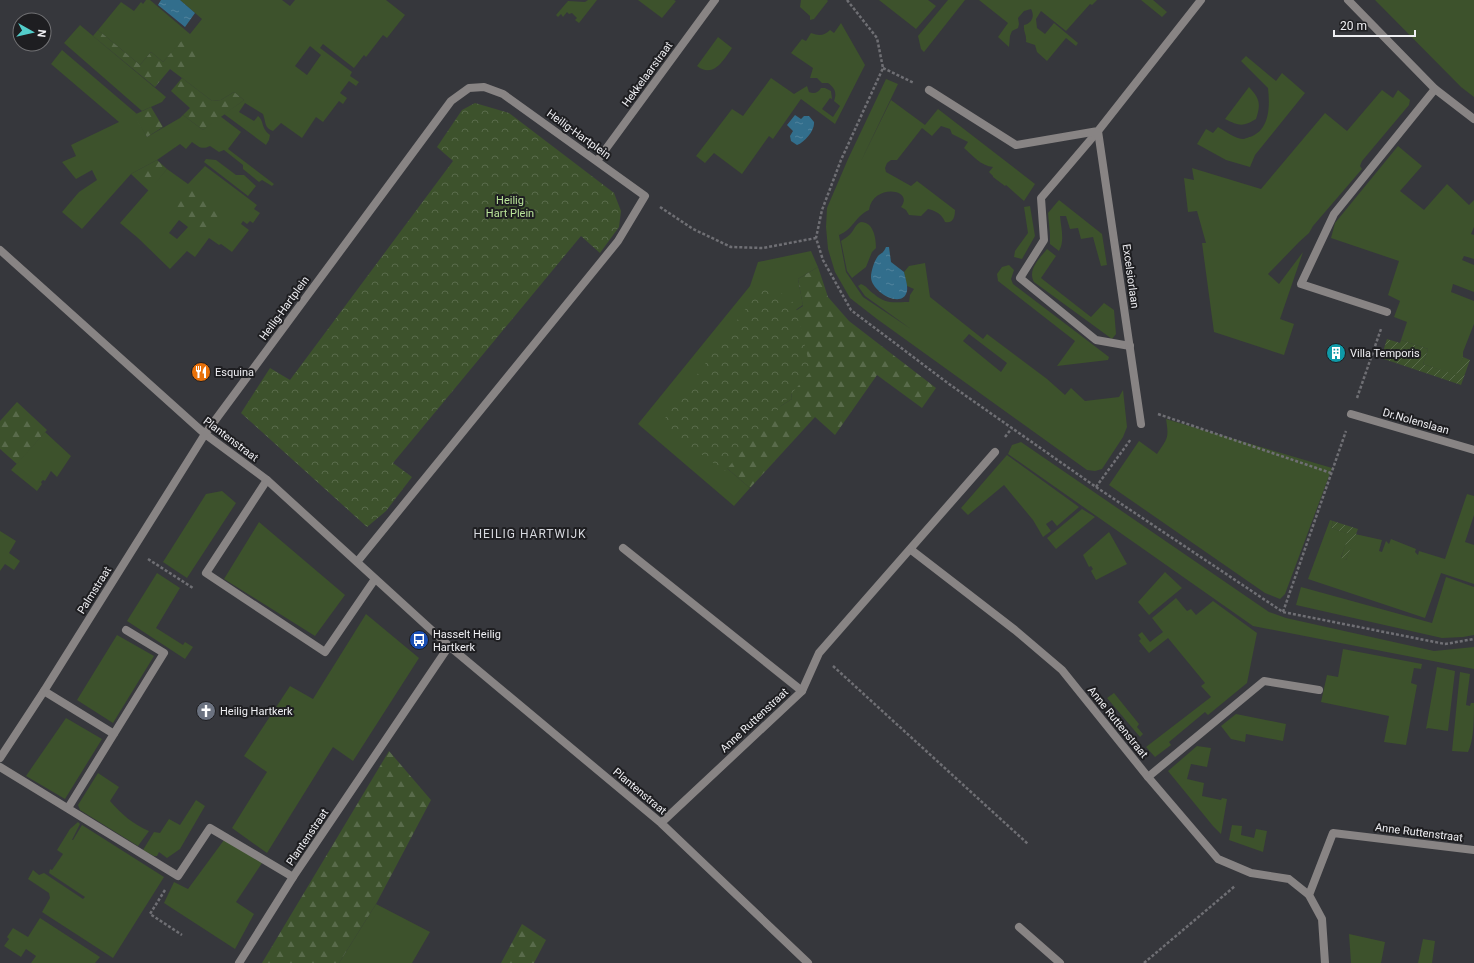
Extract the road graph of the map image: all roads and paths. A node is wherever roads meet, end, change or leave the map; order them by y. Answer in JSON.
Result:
{"nodes":[{"id":1,"x":715,"y":0,"type":"edge"},
{"id":2,"x":846,"y":0,"type":"edge"},
{"id":3,"x":1201,"y":0,"type":"edge"},
{"id":4,"x":1348,"y":0,"type":"edge"},
{"id":5,"x":884,"y":68,"type":"junction"},
{"id":6,"x":1435,"y":88,"type":"junction"},
{"id":7,"x":929,"y":90,"type":"joint"},
{"id":8,"x":1474,"y":119,"type":"edge"},
{"id":9,"x":1098,"y":131,"type":"junction"},
{"id":10,"x":597,"y":161,"type":"junction"},
{"id":11,"x":646,"y":196,"type":"junction"},
{"id":12,"x":816,"y":238,"type":"junction"},
{"id":13,"x":0,"y":250,"type":"edge"},
{"id":14,"x":1387,"y":312,"type":"joint"},
{"id":15,"x":1130,"y":346,"type":"junction"},
{"id":16,"x":1139,"y":407,"type":"junction"},
{"id":17,"x":1351,"y":414,"type":"junction"},
{"id":18,"x":1141,"y":424,"type":"joint"},
{"id":19,"x":205,"y":434,"type":"junction"},
{"id":20,"x":1474,"y":450,"type":"edge"},
{"id":21,"x":995,"y":452,"type":"dead end"},
{"id":22,"x":1331,"y":473,"type":"junction"},
{"id":23,"x":267,"y":480,"type":"junction"},
{"id":24,"x":1096,"y":487,"type":"junction"},
{"id":25,"x":623,"y":548,"type":"dead end"},
{"id":26,"x":132,"y":549,"type":"junction"},
{"id":27,"x":910,"y":550,"type":"junction"},
{"id":28,"x":357,"y":562,"type":"junction"},
{"id":29,"x":206,"y":573,"type":"junction"},
{"id":30,"x":375,"y":579,"type":"junction"},
{"id":31,"x":1283,"y":612,"type":"junction"},
{"id":32,"x":126,"y":630,"type":"dead end"},
{"id":33,"x":1474,"y":639,"type":"edge"},
{"id":34,"x":448,"y":646,"type":"junction"},
{"id":35,"x":819,"y":653,"type":"junction"},
{"id":36,"x":1319,"y":690,"type":"dead end"},
{"id":37,"x":44,"y":691,"type":"junction"},
{"id":38,"x":802,"y":691,"type":"junction"},
{"id":39,"x":114,"y":734,"type":"junction"},
{"id":40,"x":0,"y":758,"type":"edge"},
{"id":41,"x":0,"y":767,"type":"edge"},
{"id":42,"x":1148,"y":776,"type":"junction"},
{"id":43,"x":68,"y":808,"type":"junction"},
{"id":44,"x":661,"y":823,"type":"junction"},
{"id":45,"x":1028,"y":844,"type":"dead end"},
{"id":46,"x":1474,"y":850,"type":"edge"},
{"id":47,"x":1251,"y":873,"type":"junction"},
{"id":48,"x":175,"y":874,"type":"junction"},
{"id":49,"x":293,"y":877,"type":"junction"},
{"id":50,"x":1309,"y":895,"type":"junction"},
{"id":51,"x":1019,"y":927,"type":"dead end"},
{"id":52,"x":182,"y":935,"type":"dead end"},
{"id":53,"x":239,"y":963,"type":"edge"},
{"id":54,"x":808,"y":963,"type":"edge"},
{"id":55,"x":1060,"y":963,"type":"edge"},
{"id":56,"x":1144,"y":963,"type":"edge"},
{"id":57,"x":1325,"y":963,"type":"edge"}],
"edges":[{"from":1,"to":10,"type":"street","name":"Hekkelaarstraat"},
{"from":2,"to":5,"type":"path"},
{"from":3,"to":9,"type":"street"},
{"from":4,"to":6,"type":"street"},
{"from":5,"to":7,"type":"path"},
{"from":5,"to":12,"type":"path"},
{"from":6,"to":8,"type":"street"},
{"from":6,"to":14,"type":"street"},
{"from":7,"to":9,"type":"street"},
{"from":9,"to":15,"type":"street","name":"Excelsiorlaan"},
{"from":9,"to":15,"type":"street"},
{"from":10,"to":11,"type":"street","name":"Heilig-Hartplein"},
{"from":10,"to":19,"type":"street","name":"Heilig-Hartplein"},
{"from":11,"to":12,"type":"path"},
{"from":11,"to":28,"type":"street"},
{"from":12,"to":24,"type":"path"},
{"from":13,"to":19,"type":"street","name":"Plantenstraat"},
{"from":14,"to":17,"type":"path"},
{"from":15,"to":16,"type":"street","name":"Excelsiorlaan"},
{"from":16,"to":18,"type":"street","name":"Excelsiorlaan"},
{"from":16,"to":22,"type":"path"},
{"from":17,"to":20,"type":"street","name":"Dr.Nolenslaan"},
{"from":17,"to":22,"type":"path"},
{"from":18,"to":24,"type":"path"},
{"from":19,"to":23,"type":"street","name":"Plantenstraat"},
{"from":19,"to":26,"type":"street","name":"Palmstraat"},
{"from":21,"to":27,"type":"street","name":"Anne Ruttenstraat"},
{"from":22,"to":31,"type":"path"},
{"from":23,"to":28,"type":"street","name":"Plantenstraat"},
{"from":23,"to":29,"type":"street"},
{"from":24,"to":31,"type":"path"},
{"from":25,"to":38,"type":"street"},
{"from":26,"to":29,"type":"path"},
{"from":26,"to":37,"type":"street","name":"Palmstraat"},
{"from":27,"to":35,"type":"street","name":"Anne Ruttenstraat"},
{"from":27,"to":42,"type":"street","name":"Anne Ruttenstraat"},
{"from":28,"to":30,"type":"street","name":"Plantenstraat"},
{"from":29,"to":30,"type":"street"},
{"from":30,"to":34,"type":"street","name":"Plantenstraat"},
{"from":31,"to":33,"type":"path"},
{"from":32,"to":39,"type":"street"},
{"from":34,"to":44,"type":"street","name":"Plantenstraat"},
{"from":34,"to":49,"type":"street","name":"Plantenstraat"},
{"from":35,"to":38,"type":"street","name":"Anne Ruttenstraat"},
{"from":35,"to":45,"type":"path"},
{"from":36,"to":42,"type":"street"},
{"from":37,"to":39,"type":"street"},
{"from":37,"to":40,"type":"street","name":"Palmstraat"},
{"from":38,"to":44,"type":"street","name":"Anne Ruttenstraat"},
{"from":39,"to":43,"type":"street"},
{"from":41,"to":43,"type":"street"},
{"from":42,"to":47,"type":"street","name":"Anne Ruttenstraat"},
{"from":43,"to":48,"type":"street"},
{"from":44,"to":54,"type":"street","name":"Plantenstraat"},
{"from":46,"to":50,"type":"street","name":"Anne Ruttenstraat"},
{"from":47,"to":50,"type":"street","name":"Anne Ruttenstraat"},
{"from":47,"to":56,"type":"path"},
{"from":48,"to":49,"type":"street"},
{"from":48,"to":52,"type":"path"},
{"from":49,"to":53,"type":"street","name":"Plantenstraat"},
{"from":50,"to":57,"type":"street","name":"Anne Ruttenstraat"},
{"from":51,"to":55,"type":"street"}]}
